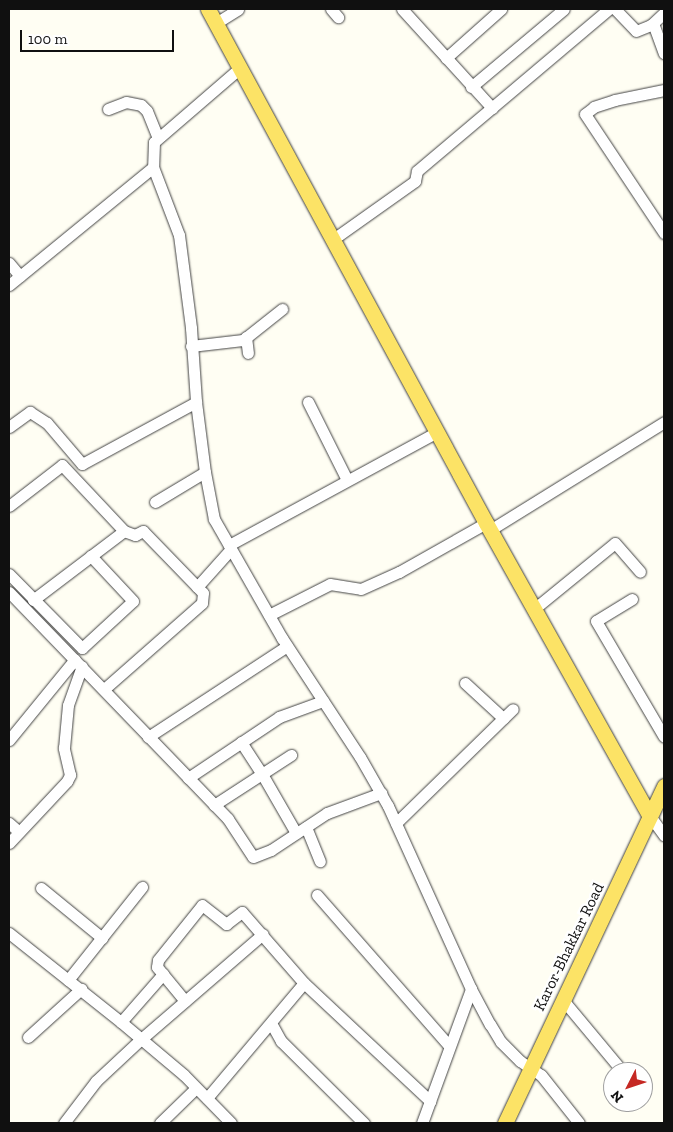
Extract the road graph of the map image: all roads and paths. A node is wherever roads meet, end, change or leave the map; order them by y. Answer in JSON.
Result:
{"nodes":[{"id":1,"x":208,"y":9,"type":"edge"},
{"id":2,"x":238,"y":9,"type":"edge"},
{"id":3,"x":500,"y":9,"type":"edge"},
{"id":4,"x":564,"y":9,"type":"edge"},
{"id":5,"x":609,"y":9,"type":"edge"},
{"id":6,"x":614,"y":9,"type":"edge"},
{"id":7,"x":405,"y":10,"type":"edge"},
{"id":8,"x":664,"y":14,"type":"edge"},
{"id":9,"x":216,"y":23,"type":"junction"},
{"id":10,"x":650,"y":25,"type":"junction"},
{"id":11,"x":664,"y":54,"type":"edge"},
{"id":12,"x":446,"y":58,"type":"junction"},
{"id":13,"x":240,"y":67,"type":"junction"},
{"id":14,"x":472,"y":87,"type":"junction"},
{"id":15,"x":664,"y":90,"type":"edge"},
{"id":16,"x":492,"y":108,"type":"junction"},
{"id":17,"x":108,"y":110,"type":"dead end"},
{"id":18,"x":158,"y":138,"type":"junction"},
{"id":19,"x":153,"y":167,"type":"junction"},
{"id":20,"x":664,"y":233,"type":"edge"},
{"id":21,"x":332,"y":240,"type":"junction"},
{"id":22,"x":9,"y":263,"type":"edge"},
{"id":23,"x":20,"y":276,"type":"junction"},
{"id":24,"x":9,"y":285,"type":"edge"},
{"id":25,"x":282,"y":309,"type":"dead end"},
{"id":26,"x":246,"y":338,"type":"junction"},
{"id":27,"x":191,"y":346,"type":"junction"},
{"id":28,"x":248,"y":353,"type":"dead end"},
{"id":29,"x":196,"y":402,"type":"junction"},
{"id":30,"x":308,"y":402,"type":"dead end"},
{"id":31,"x":664,"y":422,"type":"edge"},
{"id":32,"x":9,"y":427,"type":"edge"},
{"id":33,"x":437,"y":432,"type":"junction"},
{"id":34,"x":205,"y":472,"type":"junction"},
{"id":35,"x":347,"y":480,"type":"junction"},
{"id":36,"x":155,"y":502,"type":"dead end"},
{"id":37,"x":9,"y":506,"type":"edge"},
{"id":38,"x":488,"y":527,"type":"junction"},
{"id":39,"x":124,"y":531,"type":"junction"},
{"id":40,"x":230,"y":547,"type":"junction"},
{"id":41,"x":90,"y":556,"type":"junction"},
{"id":42,"x":640,"y":572,"type":"dead end"},
{"id":43,"x":9,"y":574,"type":"edge"},
{"id":44,"x":198,"y":587,"type":"junction"},
{"id":45,"x":9,"y":592,"type":"edge"},
{"id":46,"x":632,"y":599,"type":"dead end"},
{"id":47,"x":33,"y":600,"type":"junction"},
{"id":48,"x":534,"y":609,"type":"junction"},
{"id":49,"x":268,"y":615,"type":"junction"},
{"id":50,"x":287,"y":646,"type":"junction"},
{"id":51,"x":78,"y":663,"type":"junction"},
{"id":52,"x":465,"y":682,"type":"dead end"},
{"id":53,"x":104,"y":689,"type":"junction"},
{"id":54,"x":323,"y":700,"type":"junction"},
{"id":55,"x":513,"y":709,"type":"dead end"},
{"id":56,"x":503,"y":718,"type":"junction"},
{"id":57,"x":148,"y":737,"type":"junction"},
{"id":58,"x":664,"y":737,"type":"edge"},
{"id":59,"x":9,"y":740,"type":"edge"},
{"id":60,"x":241,"y":742,"type":"junction"},
{"id":61,"x":291,"y":755,"type":"dead end"},
{"id":62,"x":262,"y":774,"type":"junction"},
{"id":63,"x":188,"y":778,"type":"junction"},
{"id":64,"x":664,"y":786,"type":"edge"},
{"id":65,"x":381,"y":793,"type":"junction"},
{"id":66,"x":214,"y":805,"type":"junction"},
{"id":67,"x":650,"y":816,"type":"junction"},
{"id":68,"x":9,"y":823,"type":"edge"},
{"id":69,"x":396,"y":823,"type":"junction"},
{"id":70,"x":301,"y":830,"type":"junction"},
{"id":71,"x":19,"y":832,"type":"junction"},
{"id":72,"x":664,"y":835,"type":"edge"},
{"id":73,"x":9,"y":843,"type":"edge"},
{"id":74,"x":320,"y":861,"type":"dead end"},
{"id":75,"x":142,"y":887,"type":"dead end"},
{"id":76,"x":41,"y":888,"type":"dead end"},
{"id":77,"x":317,"y":895,"type":"dead end"},
{"id":78,"x":9,"y":933,"type":"edge"},
{"id":79,"x":263,"y":934,"type":"junction"},
{"id":80,"x":102,"y":938,"type":"junction"},
{"id":81,"x":163,"y":974,"type":"junction"},
{"id":82,"x":68,"y":980,"type":"junction"},
{"id":83,"x":304,"y":982,"type":"junction"},
{"id":84,"x":471,"y":989,"type":"junction"},
{"id":85,"x":80,"y":990,"type":"junction"},
{"id":86,"x":563,"y":1000,"type":"junction"},
{"id":87,"x":185,"y":1001,"type":"junction"},
{"id":88,"x":121,"y":1022,"type":"junction"},
{"id":89,"x":271,"y":1023,"type":"junction"},
{"id":90,"x":28,"y":1037,"type":"dead end"},
{"id":91,"x":140,"y":1040,"type":"junction"},
{"id":92,"x":449,"y":1046,"type":"junction"},
{"id":93,"x":615,"y":1062,"type":"edge"},
{"id":94,"x":530,"y":1068,"type":"junction"},
{"id":95,"x":196,"y":1088,"type":"junction"},
{"id":96,"x":206,"y":1098,"type":"junction"},
{"id":97,"x":430,"y":1101,"type":"junction"},
{"id":98,"x":64,"y":1123,"type":"edge"},
{"id":99,"x":160,"y":1123,"type":"edge"},
{"id":100,"x":231,"y":1123,"type":"edge"},
{"id":101,"x":364,"y":1123,"type":"edge"},
{"id":102,"x":422,"y":1123,"type":"edge"},
{"id":103,"x":504,"y":1123,"type":"edge"},
{"id":104,"x":579,"y":1123,"type":"edge"}],
"edges":[{"from":1,"to":9,"type":"main road"},
{"from":2,"to":9,"type":"street"},
{"from":3,"to":12,"type":"street"},
{"from":4,"to":14,"type":"street"},
{"from":5,"to":16,"type":"street"},
{"from":6,"to":10,"type":"street"},
{"from":7,"to":12,"type":"street"},
{"from":8,"to":10,"type":"street"},
{"from":9,"to":13,"type":"main road"},
{"from":10,"to":11,"type":"street"},
{"from":12,"to":14,"type":"street"},
{"from":13,"to":18,"type":"street"},
{"from":13,"to":21,"type":"main road"},
{"from":14,"to":16,"type":"street"},
{"from":15,"to":20,"type":"street"},
{"from":16,"to":21,"type":"street"},
{"from":17,"to":18,"type":"street"},
{"from":18,"to":19,"type":"street"},
{"from":19,"to":23,"type":"street"},
{"from":19,"to":27,"type":"street"},
{"from":21,"to":33,"type":"main road"},
{"from":22,"to":23,"type":"street"},
{"from":23,"to":24,"type":"street"},
{"from":25,"to":26,"type":"street"},
{"from":26,"to":27,"type":"street"},
{"from":26,"to":28,"type":"street"},
{"from":27,"to":29,"type":"street"},
{"from":29,"to":32,"type":"street"},
{"from":29,"to":34,"type":"street"},
{"from":30,"to":35,"type":"street"},
{"from":31,"to":38,"type":"street"},
{"from":33,"to":35,"type":"street"},
{"from":33,"to":38,"type":"main road"},
{"from":34,"to":36,"type":"street"},
{"from":34,"to":40,"type":"street"},
{"from":35,"to":40,"type":"street"},
{"from":37,"to":39,"type":"street"},
{"from":38,"to":48,"type":"main road"},
{"from":38,"to":49,"type":"street"},
{"from":39,"to":41,"type":"street"},
{"from":39,"to":44,"type":"street"},
{"from":40,"to":44,"type":"street"},
{"from":40,"to":49,"type":"street"},
{"from":41,"to":47,"type":"street"},
{"from":41,"to":47,"type":"street"},
{"from":42,"to":48,"type":"street"},
{"from":43,"to":47,"type":"street"},
{"from":44,"to":53,"type":"street"},
{"from":45,"to":51,"type":"street"},
{"from":46,"to":58,"type":"street"},
{"from":48,"to":67,"type":"main road"},
{"from":49,"to":50,"type":"street"},
{"from":50,"to":54,"type":"street"},
{"from":50,"to":57,"type":"street"},
{"from":51,"to":53,"type":"street"},
{"from":51,"to":59,"type":"street"},
{"from":51,"to":71,"type":"street"},
{"from":52,"to":56,"type":"street"},
{"from":53,"to":57,"type":"street"},
{"from":54,"to":60,"type":"street"},
{"from":54,"to":65,"type":"street"},
{"from":55,"to":56,"type":"street"},
{"from":56,"to":69,"type":"street"},
{"from":57,"to":63,"type":"street"},
{"from":60,"to":62,"type":"street"},
{"from":60,"to":63,"type":"street"},
{"from":61,"to":62,"type":"street"},
{"from":62,"to":66,"type":"street"},
{"from":62,"to":70,"type":"street"},
{"from":63,"to":66,"type":"street"},
{"from":64,"to":67,"type":"main road","name":"Karor-Bhakkar Road"},
{"from":65,"to":69,"type":"street"},
{"from":65,"to":70,"type":"street"},
{"from":66,"to":70,"type":"street"},
{"from":67,"to":72,"type":"street"},
{"from":67,"to":86,"type":"main road","name":"Karor-Bhakkar Road"},
{"from":68,"to":71,"type":"street"},
{"from":69,"to":84,"type":"street"},
{"from":70,"to":74,"type":"street"},
{"from":71,"to":73,"type":"street"},
{"from":75,"to":80,"type":"street"},
{"from":76,"to":80,"type":"street"},
{"from":77,"to":92,"type":"street"},
{"from":78,"to":82,"type":"street"},
{"from":79,"to":81,"type":"street"},
{"from":79,"to":83,"type":"street"},
{"from":79,"to":87,"type":"street"},
{"from":80,"to":82,"type":"street"},
{"from":81,"to":87,"type":"street"},
{"from":81,"to":88,"type":"street"},
{"from":82,"to":85,"type":"street"},
{"from":83,"to":89,"type":"street"},
{"from":83,"to":97,"type":"street"},
{"from":84,"to":92,"type":"street"},
{"from":84,"to":94,"type":"street"},
{"from":85,"to":88,"type":"street"},
{"from":85,"to":90,"type":"street"},
{"from":86,"to":93,"type":"street"},
{"from":86,"to":94,"type":"main road","name":"Karor-Bhakkar Road"},
{"from":87,"to":91,"type":"street"},
{"from":88,"to":91,"type":"street"},
{"from":89,"to":96,"type":"street"},
{"from":89,"to":101,"type":"street"},
{"from":91,"to":95,"type":"street"},
{"from":91,"to":98,"type":"street"},
{"from":92,"to":97,"type":"street"},
{"from":94,"to":103,"type":"main road","name":"Karor-Bhakkar Road"},
{"from":94,"to":104,"type":"street"},
{"from":95,"to":96,"type":"street"},
{"from":95,"to":99,"type":"street"},
{"from":96,"to":100,"type":"street"},
{"from":97,"to":102,"type":"street"}]}
